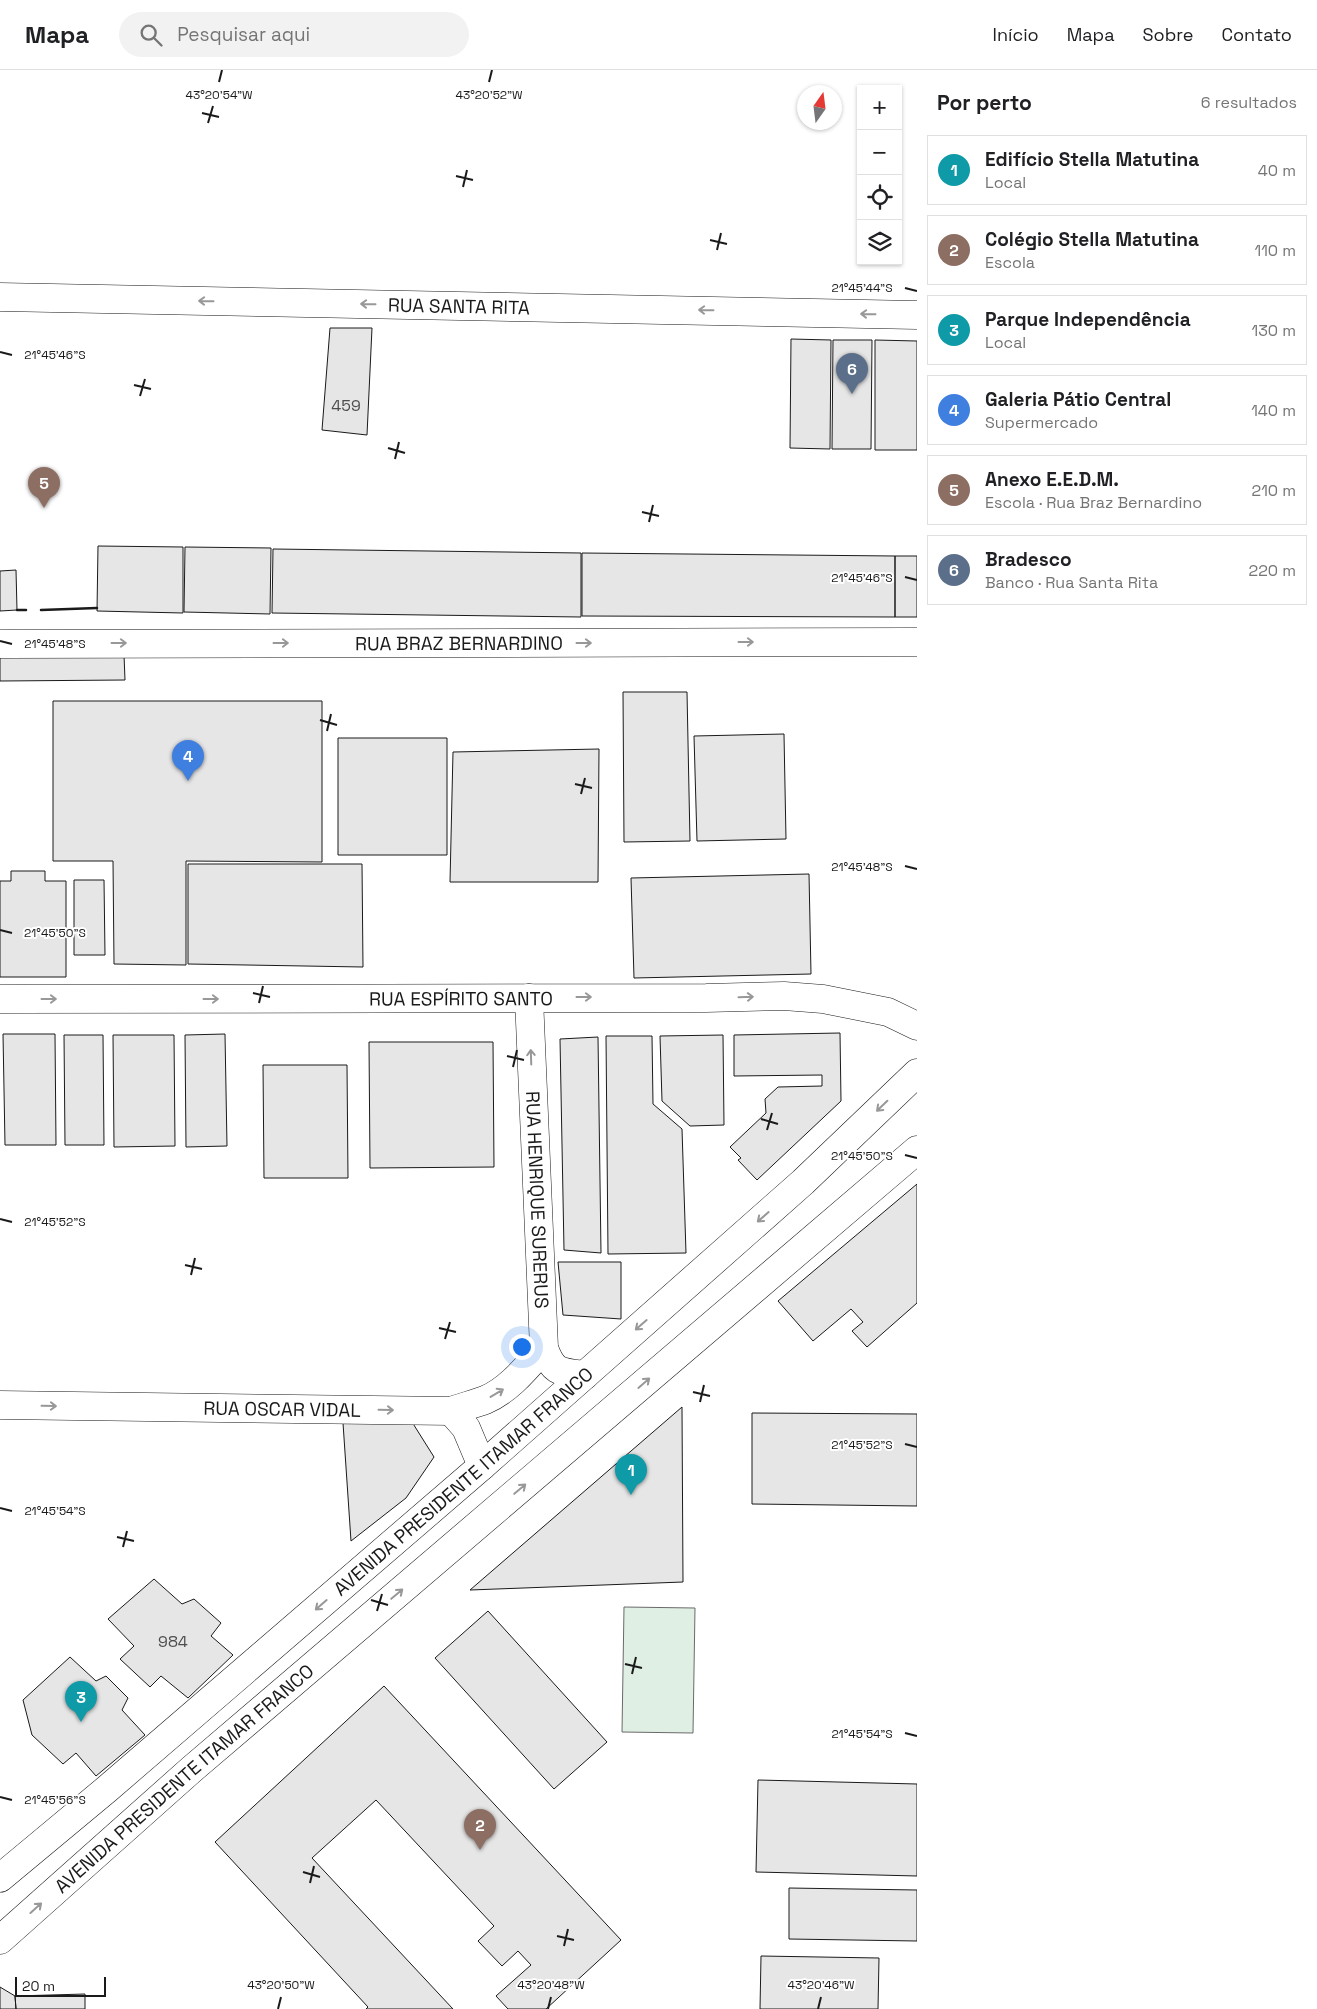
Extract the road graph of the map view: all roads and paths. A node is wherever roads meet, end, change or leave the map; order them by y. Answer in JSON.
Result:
{"nodes":[{"id":1,"x":0,"y":297,"type":"edge"},
{"id":2,"x":917,"y":314,"type":"edge"},
{"id":3,"x":917,"y":642,"type":"edge"},
{"id":4,"x":0,"y":644,"type":"edge"},
{"id":5,"x":529,"y":998,"type":"junction"},
{"id":6,"x":0,"y":999,"type":"edge"},
{"id":7,"x":917,"y":1026,"type":"edge"},
{"id":8,"x":917,"y":1073,"type":"edge"},
{"id":9,"x":917,"y":1150,"type":"edge"},
{"id":10,"x":544,"y":1348,"type":"junction"},
{"id":11,"x":585,"y":1375,"type":"junction"},
{"id":12,"x":0,"y":1405,"type":"edge"},
{"id":13,"x":451,"y":1411,"type":"junction"},
{"id":14,"x":482,"y":1466,"type":"junction"},
{"id":15,"x":0,"y":1878,"type":"edge"},
{"id":16,"x":0,"y":1940,"type":"edge"}],
"edges":[{"from":2,"to":1,"type":"street","name":"RUA SANTA RITA","one_way":true},
{"from":4,"to":3,"type":"street","name":"RUA BRAZ BERNARDINO","one_way":true},
{"from":6,"to":5,"type":"street","name":"RUA ESPÍRITO SANTO","one_way":true},
{"from":5,"to":7,"type":"street","name":"RUA ESPÍRITO SANTO","one_way":true},
{"from":10,"to":5,"type":"street","name":"RUA HENRIQUE SURERUS","one_way":true},
{"from":8,"to":11,"type":"street","name":"AVENIDA PRESIDENTE ITAMAR FRANCO","one_way":true},
{"from":16,"to":9,"type":"street","name":"AVENIDA PRESIDENTE ITAMAR FRANCO","one_way":true},
{"from":10,"to":11,"type":"street","name":"RUA HENRIQUE SURERUS"},
{"from":13,"to":10,"type":"street","name":"RUA OSCAR VIDAL","one_way":true},
{"from":11,"to":14,"type":"street","name":"AVENIDA PRESIDENTE ITAMAR FRANCO"},
{"from":12,"to":13,"type":"street","name":"RUA OSCAR VIDAL","one_way":true},
{"from":13,"to":14,"type":"street"},
{"from":14,"to":15,"type":"street","name":"AVENIDA PRESIDENTE ITAMAR FRANCO","one_way":true}]}
